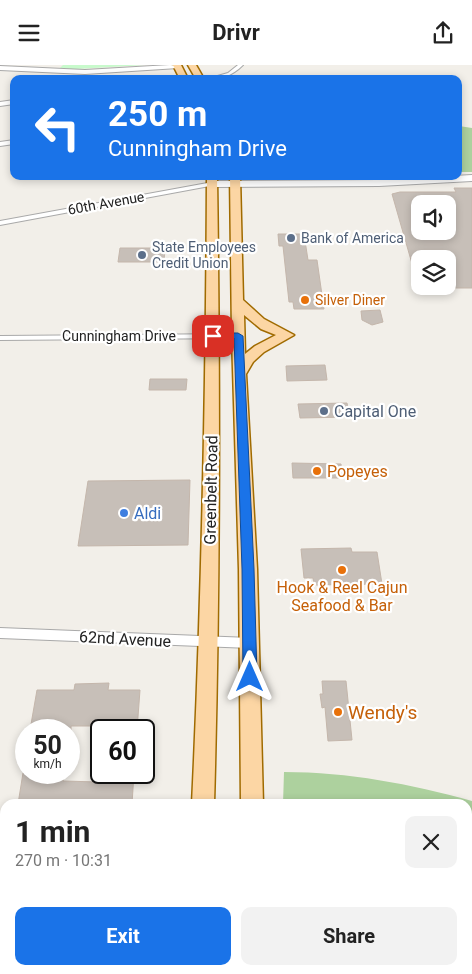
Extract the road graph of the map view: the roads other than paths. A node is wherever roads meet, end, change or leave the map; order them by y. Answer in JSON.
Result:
{"nodes":[{"id":1,"x":241,"y":65,"type":"edge"},
{"id":2,"x":178,"y":66,"type":"edge"},
{"id":3,"x":0,"y":68,"type":"edge"},
{"id":4,"x":226,"y":75,"type":"edge"},
{"id":5,"x":212,"y":180,"type":"edge"},
{"id":6,"x":235,"y":180,"type":"edge"},
{"id":7,"x":435,"y":180,"type":"edge"},
{"id":8,"x":0,"y":223,"type":"edge"},
{"id":9,"x":237,"y":301,"type":"junction"},
{"id":10,"x":213,"y":336,"type":"junction"},
{"id":11,"x":238,"y":336,"type":"junction"},
{"id":12,"x":0,"y":337,"type":"edge"},
{"id":13,"x":240,"y":373,"type":"junction"},
{"id":14,"x":0,"y":633,"type":"edge"},
{"id":15,"x":209,"y":643,"type":"junction"},
{"id":16,"x":250,"y":643,"type":"junction"},
{"id":17,"x":203,"y":799,"type":"edge"},
{"id":18,"x":252,"y":799,"type":"edge"}],
"edges":[{"from":1,"to":4,"type":"street"},
{"from":2,"to":3,"type":"street"},
{"from":5,"to":6,"type":"street"},
{"from":5,"to":8,"type":"street","name":"60th Avenue"},
{"from":5,"to":10,"type":"main road","name":"Greenbelt Road"},
{"from":6,"to":7,"type":"street"},
{"from":6,"to":9,"type":"main road","name":"Greenbelt Road"},
{"from":9,"to":11,"type":"main road","name":"Greenbelt Road"},
{"from":9,"to":13,"type":"main road"},
{"from":10,"to":11,"type":"street","name":"Cunningham Drive"},
{"from":10,"to":12,"type":"street","name":"Cunningham Drive"},
{"from":10,"to":15,"type":"main road","name":"Greenbelt Road"},
{"from":11,"to":13,"type":"main road","name":"Greenbelt Road"},
{"from":13,"to":16,"type":"main road","name":"Greenbelt Road"},
{"from":14,"to":15,"type":"street","name":"62nd Avenue"},
{"from":15,"to":16,"type":"street","name":"62nd Avenue"},
{"from":15,"to":17,"type":"main road","name":"Greenbelt Road"},
{"from":16,"to":18,"type":"main road","name":"Greenbelt Road"}]}
